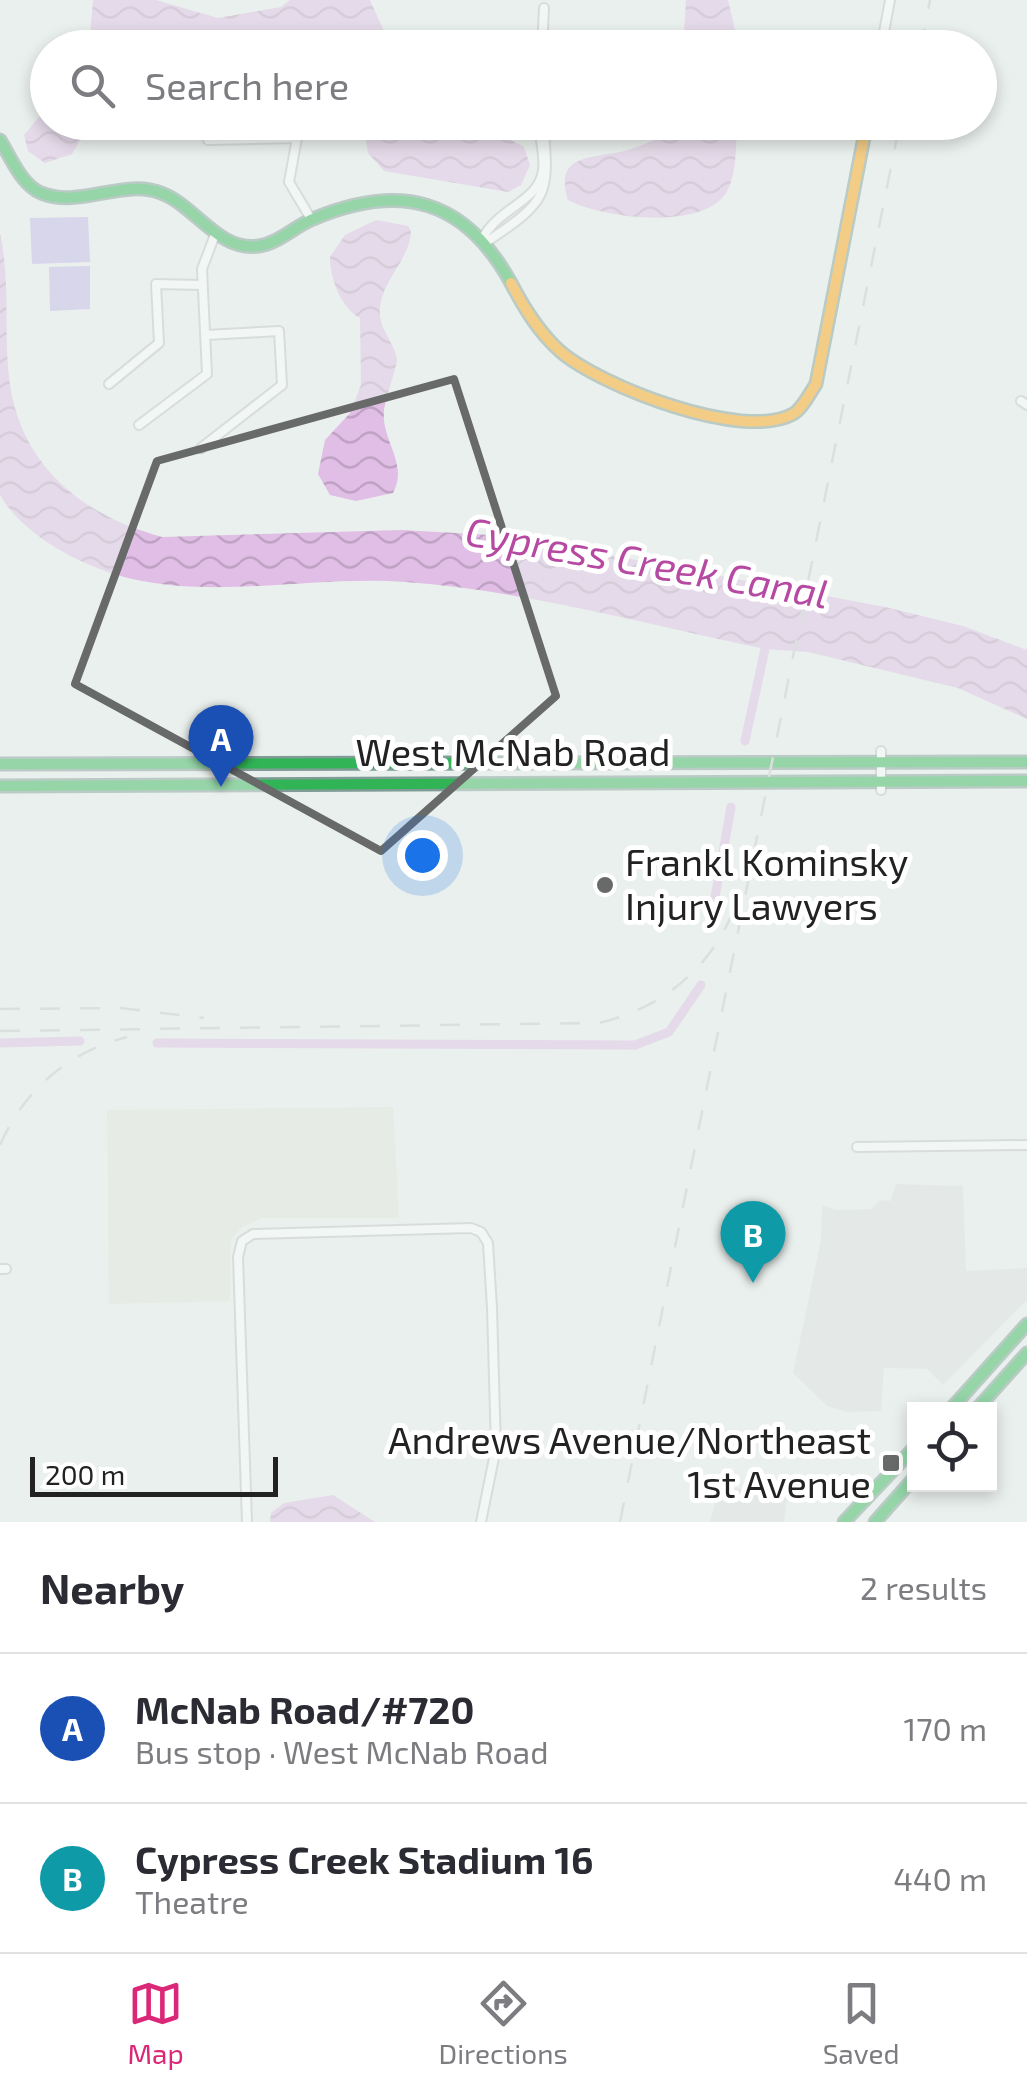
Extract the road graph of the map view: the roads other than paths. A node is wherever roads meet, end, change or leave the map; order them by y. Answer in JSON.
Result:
{"nodes":[{"id":1,"x":890,"y":0,"type":"edge"},
{"id":2,"x":547,"y":9,"type":"dead end"},
{"id":3,"x":546,"y":30,"type":"edge"},
{"id":4,"x":884,"y":30,"type":"edge"},
{"id":5,"x":0,"y":140,"type":"edge"},
{"id":6,"x":297,"y":140,"type":"edge"},
{"id":7,"x":542,"y":140,"type":"edge"},
{"id":8,"x":545,"y":140,"type":"edge"},
{"id":9,"x":863,"y":140,"type":"edge"},
{"id":10,"x":310,"y":219,"type":"junction"},
{"id":11,"x":216,"y":232,"type":"junction"},
{"id":12,"x":483,"y":241,"type":"junction"},
{"id":13,"x":202,"y":285,"type":"junction"},
{"id":14,"x":206,"y":334,"type":"junction"},
{"id":15,"x":109,"y":384,"type":"dead end"},
{"id":16,"x":139,"y":425,"type":"dead end"},
{"id":17,"x":201,"y":448,"type":"dead end"},
{"id":18,"x":881,"y":757,"type":"junction"},
{"id":19,"x":1027,"y":762,"type":"edge"},
{"id":20,"x":702,"y":763,"type":"junction"},
{"id":21,"x":0,"y":764,"type":"edge"},
{"id":22,"x":1027,"y":780,"type":"edge"},
{"id":23,"x":702,"y":781,"type":"junction"},
{"id":24,"x":0,"y":786,"type":"edge"},
{"id":25,"x":881,"y":786,"type":"junction"},
{"id":26,"x":1027,"y":1145,"type":"edge"},
{"id":27,"x":857,"y":1147,"type":"dead end"},
{"id":28,"x":1027,"y":1324,"type":"edge"},
{"id":29,"x":1027,"y":1352,"type":"edge"},
{"id":30,"x":957,"y":1402,"type":"edge"},
{"id":31,"x":983,"y":1402,"type":"edge"},
{"id":32,"x":907,"y":1455,"type":"edge"},
{"id":33,"x":907,"y":1486,"type":"edge"},
{"id":34,"x":247,"y":1522,"type":"edge"},
{"id":35,"x":481,"y":1522,"type":"edge"},
{"id":36,"x":844,"y":1522,"type":"edge"},
{"id":37,"x":874,"y":1522,"type":"edge"}],
"edges":[{"from":1,"to":4,"type":"street"},
{"from":2,"to":3,"type":"street"},
{"from":5,"to":11,"type":"main road"},
{"from":6,"to":10,"type":"street"},
{"from":7,"to":12,"type":"street"},
{"from":8,"to":12,"type":"street"},
{"from":9,"to":12,"type":"main road"},
{"from":10,"to":11,"type":"main road"},
{"from":10,"to":12,"type":"main road"},
{"from":11,"to":13,"type":"street"},
{"from":13,"to":14,"type":"street"},
{"from":13,"to":15,"type":"street"},
{"from":14,"to":16,"type":"street"},
{"from":14,"to":17,"type":"street"},
{"from":18,"to":19,"type":"main road","name":"West McNab Road"},
{"from":18,"to":20,"type":"main road","name":"West McNab Road"},
{"from":18,"to":25,"type":"street"},
{"from":20,"to":21,"type":"main road","name":"West McNab Road"},
{"from":20,"to":23,"type":"main road"},
{"from":22,"to":25,"type":"main road","name":"West McNab Road"},
{"from":23,"to":24,"type":"main road","name":"West McNab Road"},
{"from":23,"to":25,"type":"main road","name":"West McNab Road"},
{"from":26,"to":27,"type":"street"},
{"from":28,"to":30,"type":"main road"},
{"from":29,"to":31,"type":"main road"},
{"from":32,"to":36,"type":"main road"},
{"from":33,"to":37,"type":"main road"},
{"from":34,"to":35,"type":"street"}]}
